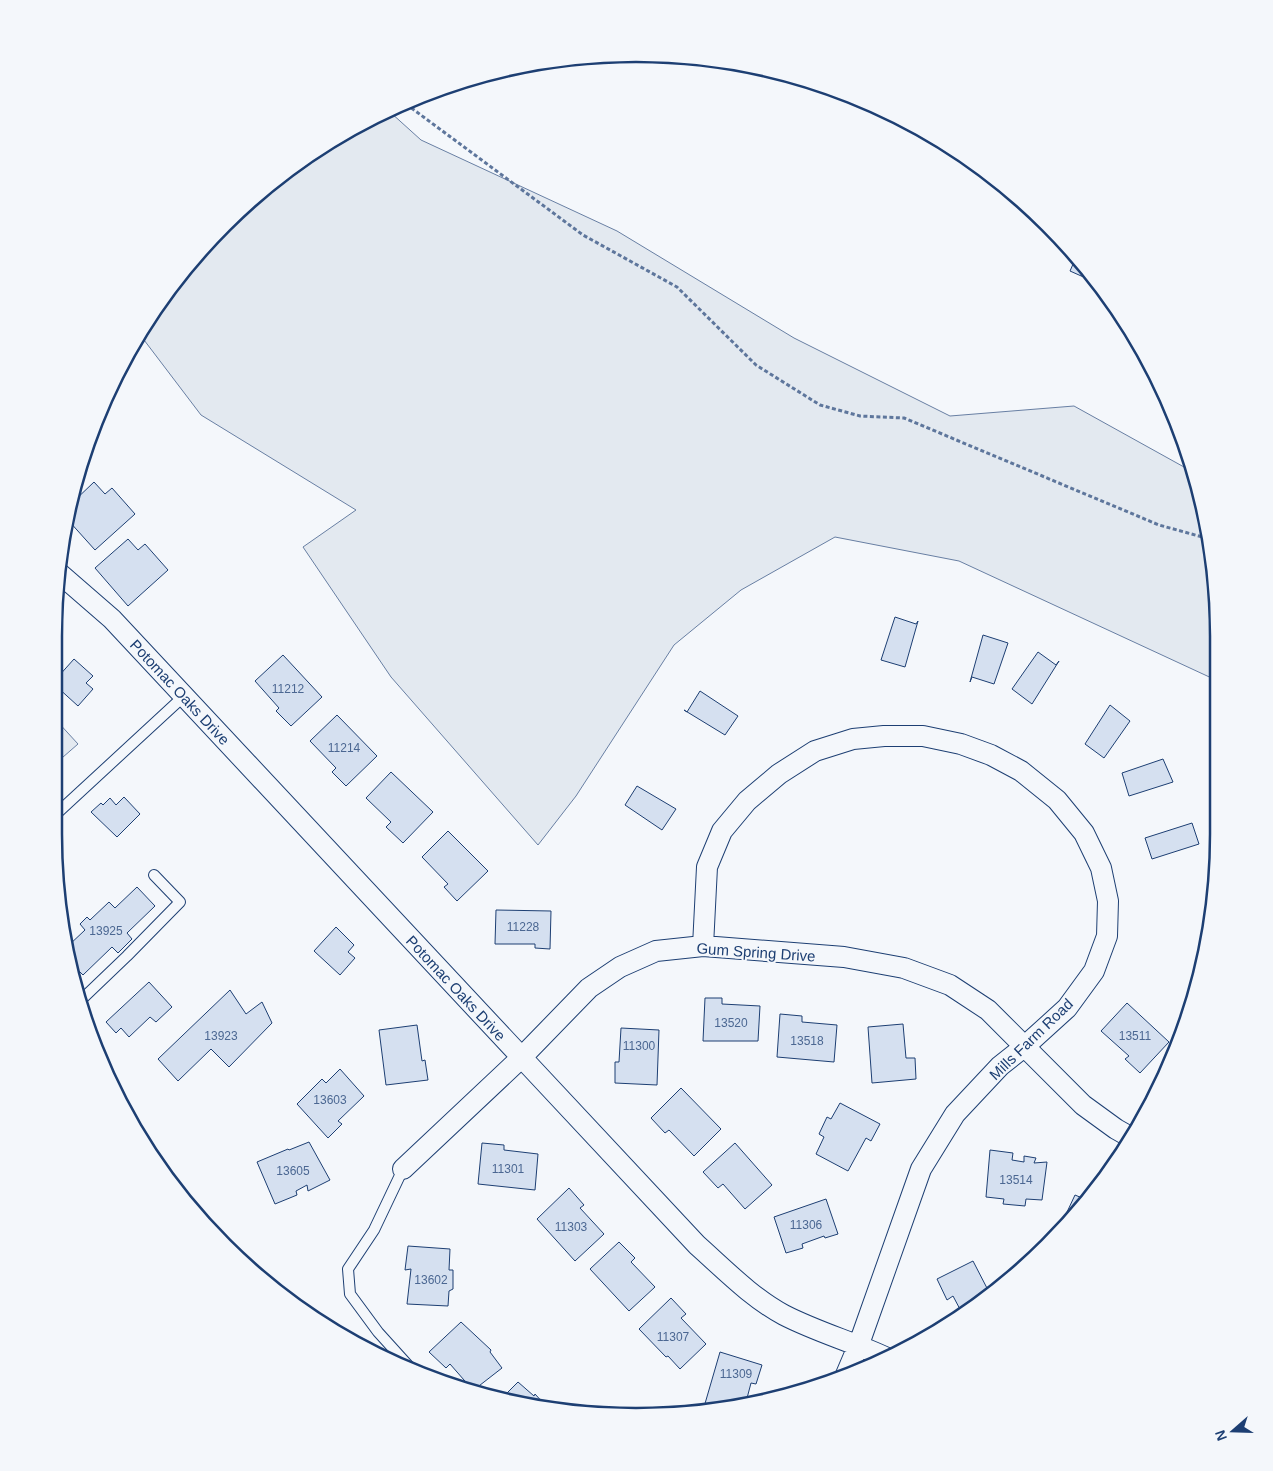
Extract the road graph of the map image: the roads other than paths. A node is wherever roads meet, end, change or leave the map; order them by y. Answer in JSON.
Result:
{"nodes":[{"id":1,"x":66,"y":579,"type":"edge"},
{"id":2,"x":184,"y":696,"type":"junction"},
{"id":3,"x":63,"y":808,"type":"edge"},
{"id":4,"x":154,"y":875,"type":"dead end"},
{"id":5,"x":703,"y":946,"type":"junction"},
{"id":6,"x":86,"y":995,"type":"edge"},
{"id":7,"x":1024,"y":1047,"type":"junction"},
{"id":8,"x":521,"y":1058,"type":"junction"},
{"id":9,"x":1126,"y":1135,"type":"edge"},
{"id":10,"x":403,"y":1169,"type":"joint"},
{"id":11,"x":859,"y":1344,"type":"junction"},
{"id":12,"x":879,"y":1354,"type":"edge"},
{"id":13,"x":401,"y":1358,"type":"edge"},
{"id":14,"x":849,"y":1368,"type":"edge"}],
"edges":[{"from":1,"to":2,"type":"street","name":"Potomac Oaks Drive"},
{"from":2,"to":3,"type":"lane"},
{"from":2,"to":8,"type":"street","name":"Potomac Oaks Drive"},
{"from":4,"to":6,"type":"lane"},
{"from":5,"to":7,"type":"street","name":"Gum Spring Drive"},
{"from":5,"to":7,"type":"street","name":"Mills Farm Road"},
{"from":5,"to":8,"type":"street","name":"Gum Spring Drive"},
{"from":7,"to":9,"type":"street","name":"Gum Spring Drive"},
{"from":7,"to":11,"type":"street","name":"Mills Farm Road"},
{"from":8,"to":10,"type":"street","name":"Gum Spring Drive"},
{"from":8,"to":11,"type":"street","name":"Potomac Oaks Drive"},
{"from":10,"to":13,"type":"lane"},
{"from":11,"to":12,"type":"street","name":"Potomac Oaks Drive"},
{"from":11,"to":14,"type":"street","name":"Mills Farm Road"}]}
